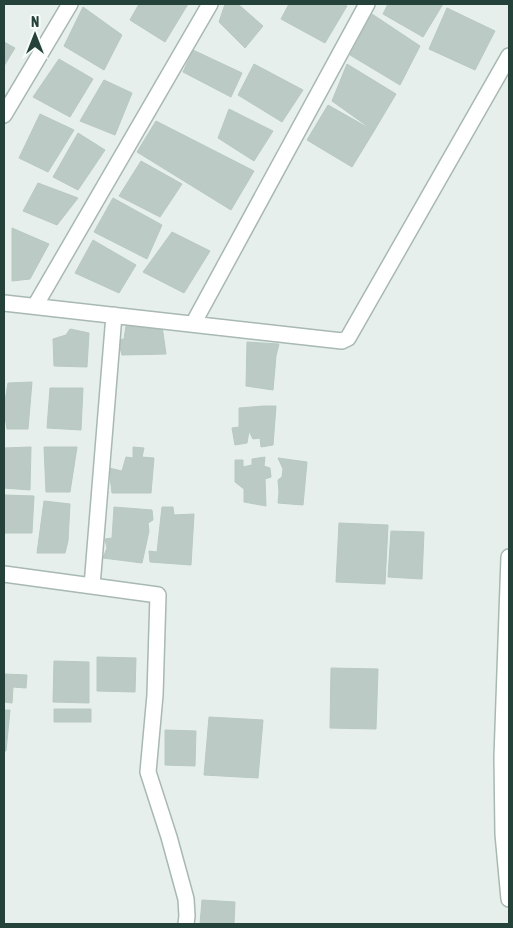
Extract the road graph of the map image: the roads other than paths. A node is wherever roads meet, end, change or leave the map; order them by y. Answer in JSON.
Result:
{"nodes":[{"id":1,"x":70,"y":4,"type":"edge"},
{"id":2,"x":210,"y":4,"type":"edge"},
{"id":3,"x":367,"y":4,"type":"edge"},
{"id":4,"x":509,"y":56,"type":"edge"},
{"id":5,"x":4,"y":116,"type":"edge"},
{"id":6,"x":4,"y":303,"type":"edge"},
{"id":7,"x":35,"y":306,"type":"junction"},
{"id":8,"x":114,"y":315,"type":"junction"},
{"id":9,"x":193,"y":324,"type":"junction"},
{"id":10,"x":509,"y":557,"type":"edge"},
{"id":11,"x":4,"y":574,"type":"edge"},
{"id":12,"x":92,"y":586,"type":"junction"},
{"id":13,"x":507,"y":681,"type":"edge"},
{"id":14,"x":509,"y":899,"type":"edge"},
{"id":15,"x":186,"y":924,"type":"edge"}],
"edges":[{"from":1,"to":5,"type":"street"},
{"from":2,"to":7,"type":"street"},
{"from":3,"to":9,"type":"street"},
{"from":4,"to":9,"type":"street"},
{"from":6,"to":7,"type":"street"},
{"from":7,"to":8,"type":"street"},
{"from":8,"to":9,"type":"street"},
{"from":8,"to":12,"type":"street"},
{"from":10,"to":13,"type":"street"},
{"from":11,"to":12,"type":"street"},
{"from":12,"to":15,"type":"street"},
{"from":13,"to":14,"type":"street"}]}
